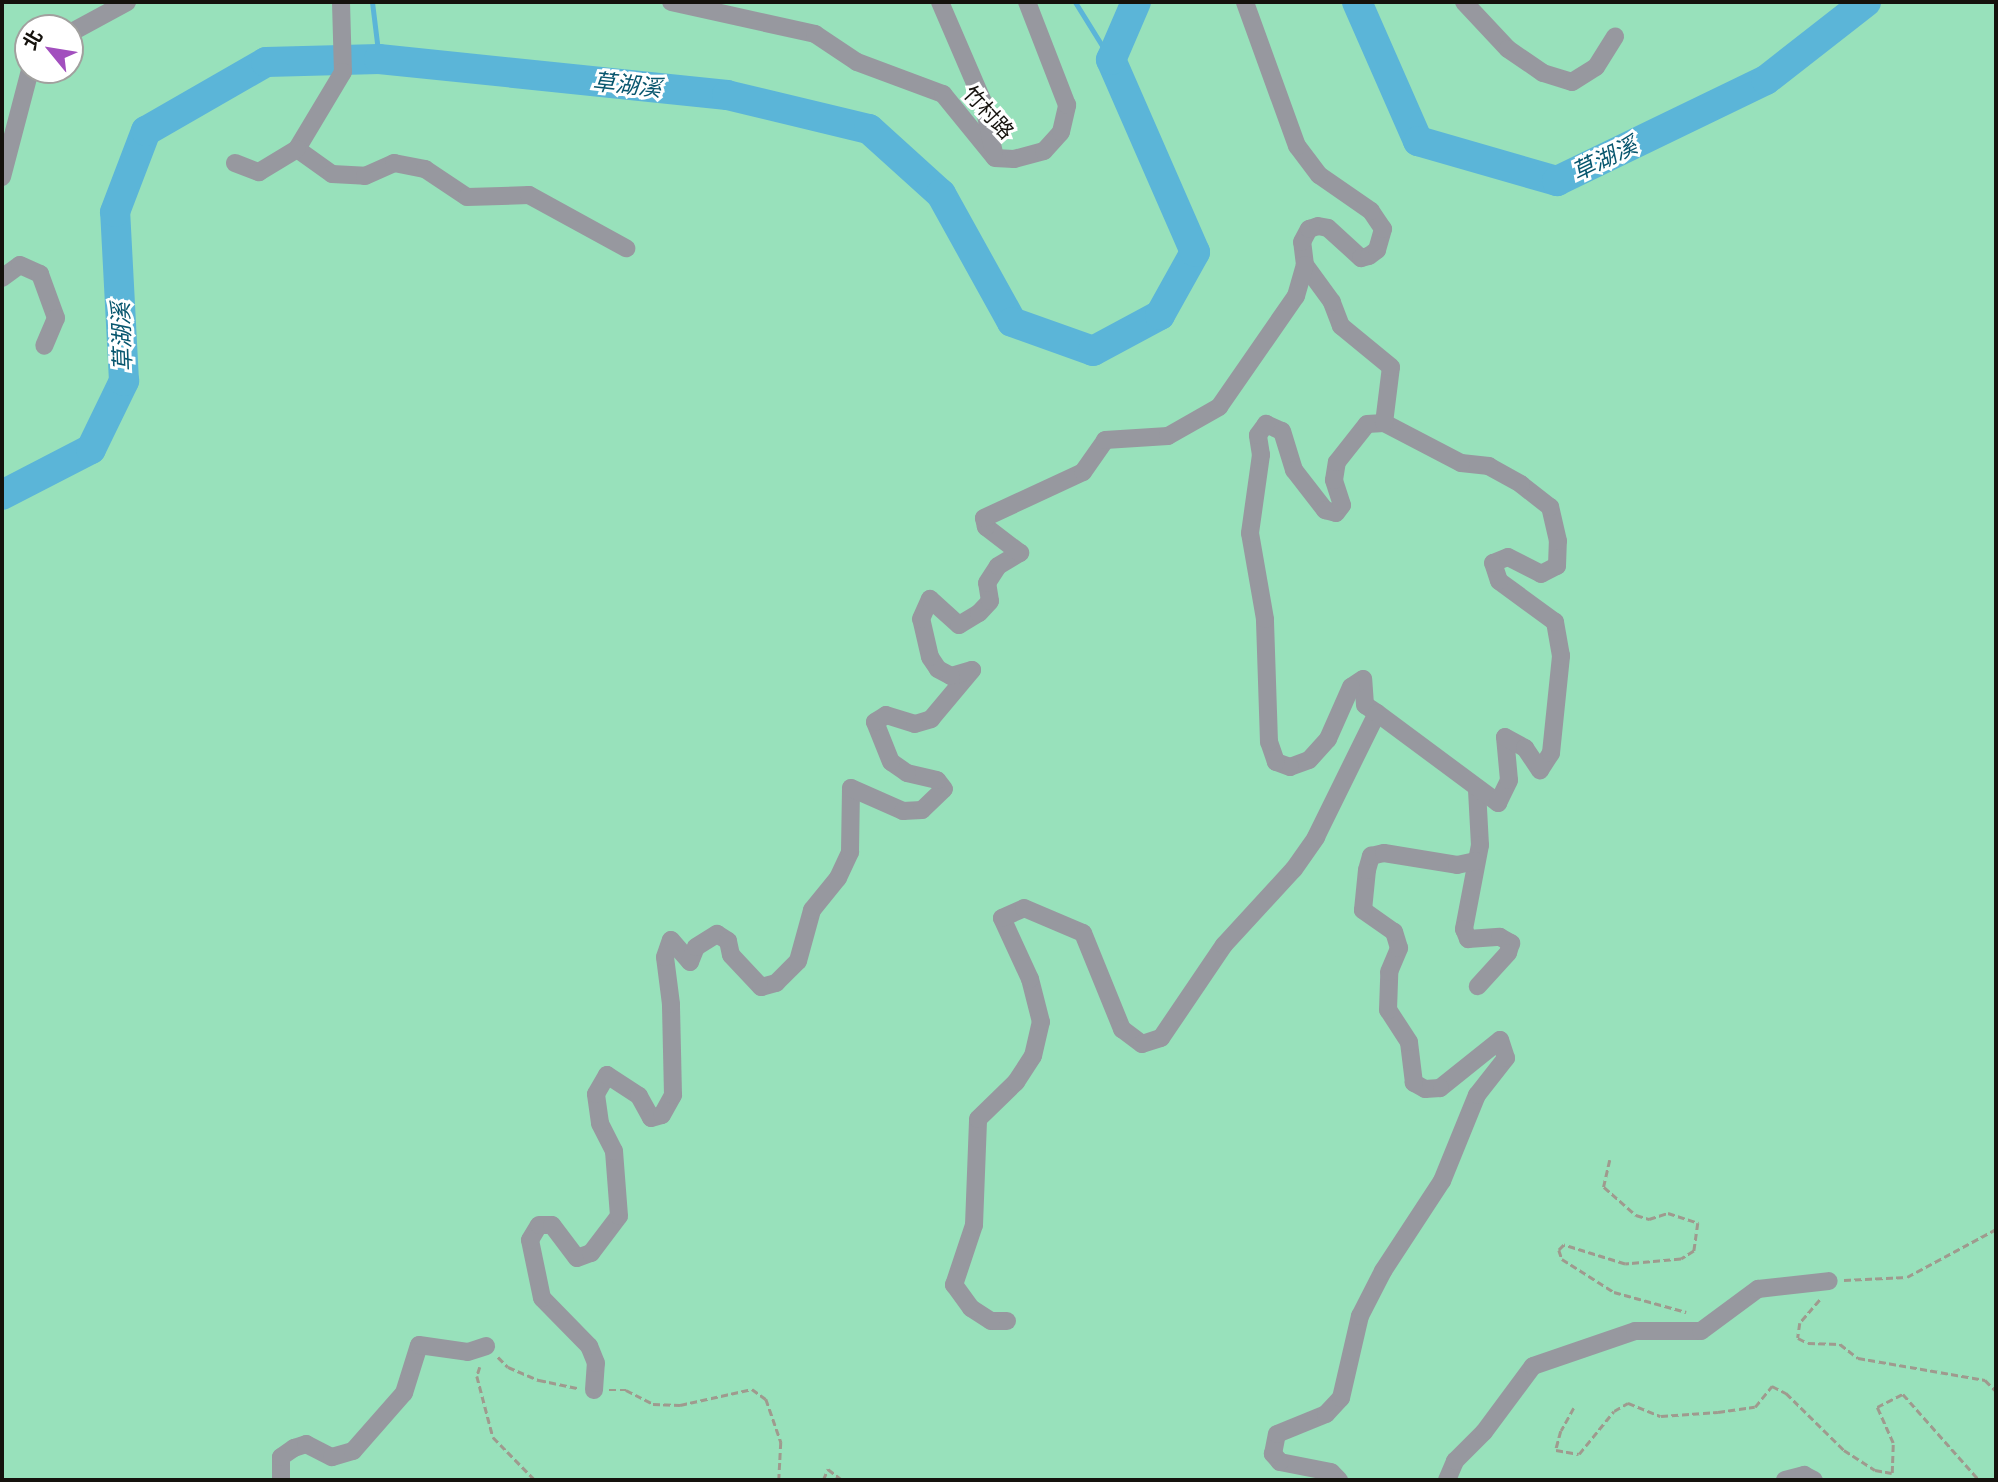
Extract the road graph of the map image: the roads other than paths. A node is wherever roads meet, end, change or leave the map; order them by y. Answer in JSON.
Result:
{"nodes":[{"id":1,"x":127,"y":2,"type":"edge"},
{"id":2,"x":341,"y":2,"type":"edge"},
{"id":3,"x":671,"y":2,"type":"edge"},
{"id":4,"x":940,"y":2,"type":"edge"},
{"id":5,"x":1027,"y":2,"type":"edge"},
{"id":6,"x":1245,"y":2,"type":"edge"},
{"id":7,"x":1464,"y":2,"type":"edge"},
{"id":8,"x":84,"y":25,"type":"edge"},
{"id":9,"x":1615,"y":37,"type":"dead end"},
{"id":10,"x":26,"y":84,"type":"edge"},
{"id":11,"x":297,"y":149,"type":"junction"},
{"id":12,"x":995,"y":158,"type":"junction"},
{"id":13,"x":234,"y":163,"type":"dead end"},
{"id":14,"x":2,"y":177,"type":"edge"},
{"id":15,"x":626,"y":248,"type":"dead end"},
{"id":16,"x":1305,"y":265,"type":"junction"},
{"id":17,"x":2,"y":278,"type":"edge"},
{"id":18,"x":44,"y":346,"type":"dead end"},
{"id":19,"x":1384,"y":423,"type":"junction"},
{"id":20,"x":1377,"y":713,"type":"junction"},
{"id":21,"x":1477,"y":790,"type":"junction"},
{"id":22,"x":1476,"y":861,"type":"junction"},
{"id":23,"x":1478,"y":986,"type":"dead end"},
{"id":24,"x":1829,"y":1280,"type":"road end"},
{"id":25,"x":1007,"y":1321,"type":"dead end"},
{"id":26,"x":486,"y":1346,"type":"road end"},
{"id":27,"x":594,"y":1390,"type":"road end"},
{"id":28,"x":281,"y":1480,"type":"edge"},
{"id":29,"x":1339,"y":1480,"type":"edge"},
{"id":30,"x":1447,"y":1480,"type":"edge"},
{"id":31,"x":1784,"y":1480,"type":"edge"},
{"id":32,"x":1814,"y":1480,"type":"edge"}],
"edges":[{"from":1,"to":8,"type":"street"},
{"from":2,"to":11,"type":"street"},
{"from":3,"to":12,"type":"street","name":"竹村路"},
{"from":4,"to":12,"type":"street"},
{"from":5,"to":12,"type":"street","name":"竹村路"},
{"from":6,"to":16,"type":"street"},
{"from":7,"to":9,"type":"street"},
{"from":10,"to":14,"type":"street"},
{"from":11,"to":13,"type":"street"},
{"from":11,"to":15,"type":"street"},
{"from":16,"to":19,"type":"street"},
{"from":16,"to":27,"type":"street"},
{"from":17,"to":18,"type":"street"},
{"from":19,"to":20,"type":"street"},
{"from":19,"to":21,"type":"street"},
{"from":20,"to":21,"type":"street"},
{"from":20,"to":25,"type":"street"},
{"from":21,"to":22,"type":"street"},
{"from":22,"to":23,"type":"street"},
{"from":22,"to":29,"type":"street"},
{"from":24,"to":30,"type":"street"},
{"from":26,"to":28,"type":"street"},
{"from":31,"to":32,"type":"street"}]}
